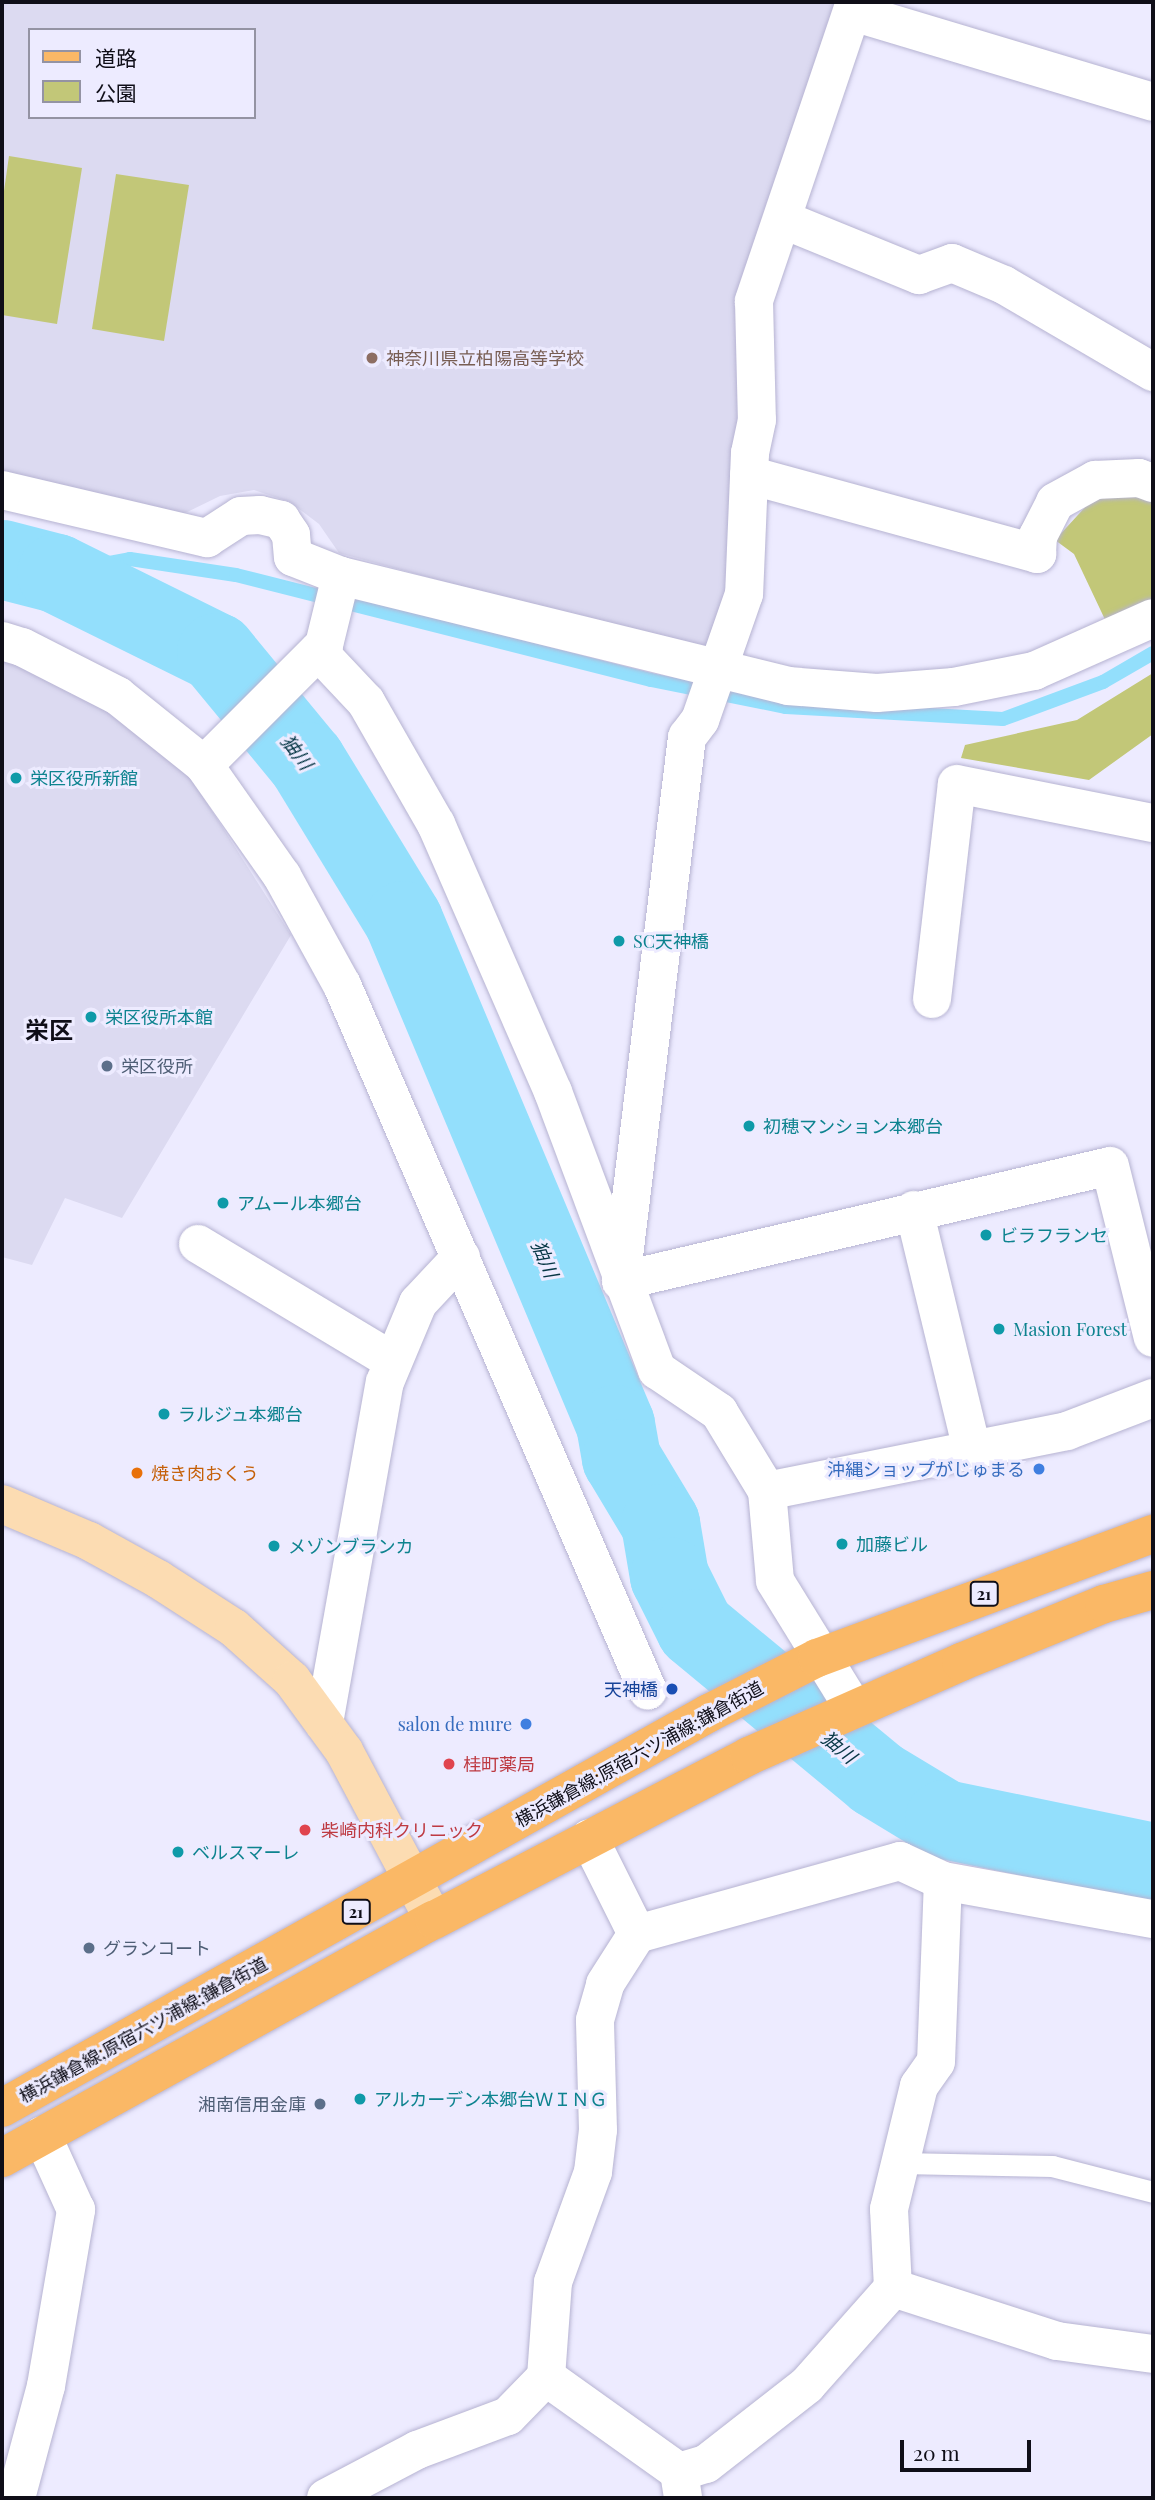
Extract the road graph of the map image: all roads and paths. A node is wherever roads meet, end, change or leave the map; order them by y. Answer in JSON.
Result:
{"nodes":[{"id":1,"x":854,"y":7,"type":"edge"},
{"id":2,"x":1153,"y":102,"type":"edge"},
{"id":3,"x":784,"y":220,"type":"junction"},
{"id":4,"x":1153,"y":373,"type":"edge"},
{"id":5,"x":749,"y":475,"type":"junction"},
{"id":6,"x":1153,"y":483,"type":"edge"},
{"id":7,"x":2,"y":490,"type":"edge"},
{"id":8,"x":341,"y":576,"type":"junction"},
{"id":9,"x":1153,"y":618,"type":"edge"},
{"id":10,"x":2,"y":641,"type":"edge"},
{"id":11,"x":318,"y":651,"type":"junction"},
{"id":12,"x":715,"y":669,"type":"junction"},
{"id":13,"x":204,"y":765,"type":"junction"},
{"id":14,"x":1153,"y":823,"type":"edge"},
{"id":15,"x":932,"y":999,"type":"dead end"},
{"id":16,"x":914,"y":1210,"type":"junction"},
{"id":17,"x":198,"y":1244,"type":"dead end"},
{"id":18,"x":461,"y":1257,"type":"junction"},
{"id":19,"x":621,"y":1281,"type":"junction"},
{"id":20,"x":1153,"y":1338,"type":"edge"},
{"id":21,"x":393,"y":1361,"type":"junction"},
{"id":22,"x":1153,"y":1398,"type":"edge"},
{"id":23,"x":972,"y":1450,"type":"junction"},
{"id":24,"x":767,"y":1492,"type":"junction"},
{"id":25,"x":2,"y":1504,"type":"edge"},
{"id":26,"x":1153,"y":1534,"type":"edge"},
{"id":27,"x":1153,"y":1590,"type":"edge"},
{"id":28,"x":819,"y":1657,"type":"junction"},
{"id":29,"x":648,"y":1691,"type":"dead end"},
{"id":30,"x":854,"y":1709,"type":"junction"},
{"id":31,"x":324,"y":1723,"type":"junction"},
{"id":32,"x":589,"y":1839,"type":"junction"},
{"id":33,"x":414,"y":1880,"type":"junction"},
{"id":34,"x":943,"y":1881,"type":"junction"},
{"id":35,"x":1153,"y":1919,"type":"edge"},
{"id":36,"x":434,"y":1920,"type":"junction"},
{"id":37,"x":637,"y":1934,"type":"junction"},
{"id":38,"x":2,"y":2108,"type":"edge"},
{"id":39,"x":43,"y":2135,"type":"junction"},
{"id":40,"x":2,"y":2158,"type":"edge"},
{"id":41,"x":900,"y":2163,"type":"junction"},
{"id":42,"x":1153,"y":2192,"type":"edge"},
{"id":43,"x":893,"y":2288,"type":"junction"},
{"id":44,"x":1153,"y":2354,"type":"edge"},
{"id":45,"x":546,"y":2377,"type":"junction"},
{"id":46,"x":681,"y":2485,"type":"edge"},
{"id":47,"x":16,"y":2498,"type":"edge"},
{"id":48,"x":326,"y":2498,"type":"edge"}],
"edges":[{"from":1,"to":2,"type":"street"},
{"from":1,"to":3,"type":"street"},
{"from":3,"to":4,"type":"street"},
{"from":3,"to":5,"type":"street"},
{"from":5,"to":6,"type":"street"},
{"from":5,"to":12,"type":"street"},
{"from":7,"to":8,"type":"street"},
{"from":8,"to":11,"type":"street"},
{"from":8,"to":12,"type":"street"},
{"from":9,"to":12,"type":"street"},
{"from":10,"to":13,"type":"street"},
{"from":11,"to":13,"type":"street"},
{"from":11,"to":19,"type":"street"},
{"from":12,"to":19,"type":"street"},
{"from":13,"to":18,"type":"street"},
{"from":14,"to":15,"type":"street"},
{"from":16,"to":19,"type":"street"},
{"from":16,"to":20,"type":"street"},
{"from":16,"to":23,"type":"street"},
{"from":17,"to":21,"type":"street"},
{"from":18,"to":21,"type":"street"},
{"from":18,"to":29,"type":"street"},
{"from":19,"to":24,"type":"street"},
{"from":21,"to":31,"type":"street"},
{"from":22,"to":23,"type":"street"},
{"from":23,"to":24,"type":"street"},
{"from":24,"to":28,"type":"street"},
{"from":25,"to":31,"type":"street"},
{"from":26,"to":28,"type":"main road","name":"横浜鎌倉線;原宿六ツ浦線;鎌倉街道","number":"21"},
{"from":27,"to":30,"type":"main road","number":"21"},
{"from":28,"to":30,"type":"street"},
{"from":28,"to":33,"type":"main road","name":"横浜鎌倉線;原宿六ツ浦線;鎌倉街道","number":"21"},
{"from":30,"to":32,"type":"main road","number":"21"},
{"from":31,"to":33,"type":"street"},
{"from":32,"to":36,"type":"main road","number":"21"},
{"from":32,"to":37,"type":"street"},
{"from":33,"to":36,"type":"street"},
{"from":33,"to":38,"type":"main road","name":"横浜鎌倉線;原宿六ツ浦線;鎌倉街道","number":"21"},
{"from":34,"to":35,"type":"street"},
{"from":34,"to":37,"type":"street"},
{"from":34,"to":41,"type":"street"},
{"from":36,"to":39,"type":"main road","number":"21"},
{"from":37,"to":45,"type":"street"},
{"from":39,"to":40,"type":"main road","number":"21"},
{"from":39,"to":47,"type":"street"},
{"from":41,"to":42,"type":"lane"},
{"from":41,"to":43,"type":"street"},
{"from":43,"to":44,"type":"street"},
{"from":43,"to":46,"type":"street"},
{"from":45,"to":46,"type":"street"},
{"from":45,"to":48,"type":"street"}]}
